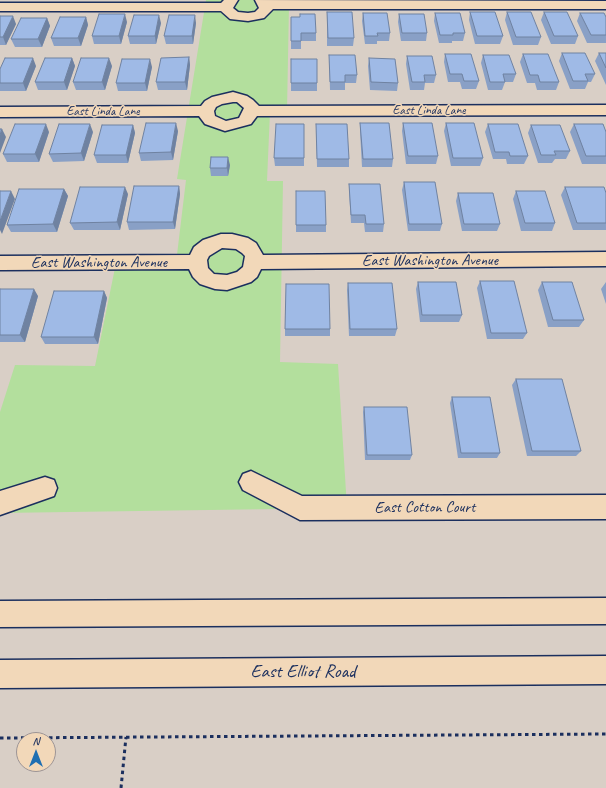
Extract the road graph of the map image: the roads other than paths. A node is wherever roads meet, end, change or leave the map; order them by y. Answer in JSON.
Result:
{"nodes":[{"id":1,"x":229,"y":3,"type":"edge"},
{"id":2,"x":264,"y":3,"type":"edge"},
{"id":3,"x":606,"y":5,"type":"edge"},
{"id":4,"x":0,"y":7,"type":"edge"},
{"id":5,"x":606,"y":110,"type":"edge"},
{"id":6,"x":206,"y":111,"type":"junction"},
{"id":7,"x":252,"y":111,"type":"junction"},
{"id":8,"x":0,"y":112,"type":"edge"},
{"id":9,"x":606,"y":259,"type":"edge"},
{"id":10,"x":198,"y":262,"type":"junction"},
{"id":11,"x":254,"y":262,"type":"junction"},
{"id":12,"x":0,"y":263,"type":"edge"},
{"id":13,"x":251,"y":482,"type":"dead end"},
{"id":14,"x":45,"y":488,"type":"dead end"},
{"id":15,"x":0,"y":503,"type":"edge"},
{"id":16,"x":606,"y":507,"type":"edge"},
{"id":17,"x":606,"y":611,"type":"edge"},
{"id":18,"x":0,"y":614,"type":"edge"},
{"id":19,"x":606,"y":670,"type":"edge"},
{"id":20,"x":0,"y":674,"type":"edge"}],
"edges":[{"from":1,"to":2,"type":"street"},
{"from":1,"to":4,"type":"street"},
{"from":2,"to":3,"type":"street"},
{"from":5,"to":7,"type":"street","name":"East Linda Lane"},
{"from":6,"to":7,"type":"street"},
{"from":6,"to":7,"type":"street"},
{"from":6,"to":8,"type":"street","name":"East Linda Lane"},
{"from":9,"to":11,"type":"street","name":"East Washington Avenue"},
{"from":10,"to":11,"type":"street"},
{"from":10,"to":11,"type":"street"},
{"from":10,"to":12,"type":"street","name":"East Washington Avenue"},
{"from":13,"to":16,"type":"street","name":"East Cotton Court"},
{"from":14,"to":15,"type":"street"},
{"from":17,"to":18,"type":"street"},
{"from":19,"to":20,"type":"street","name":"East Elliot Road"}]}
